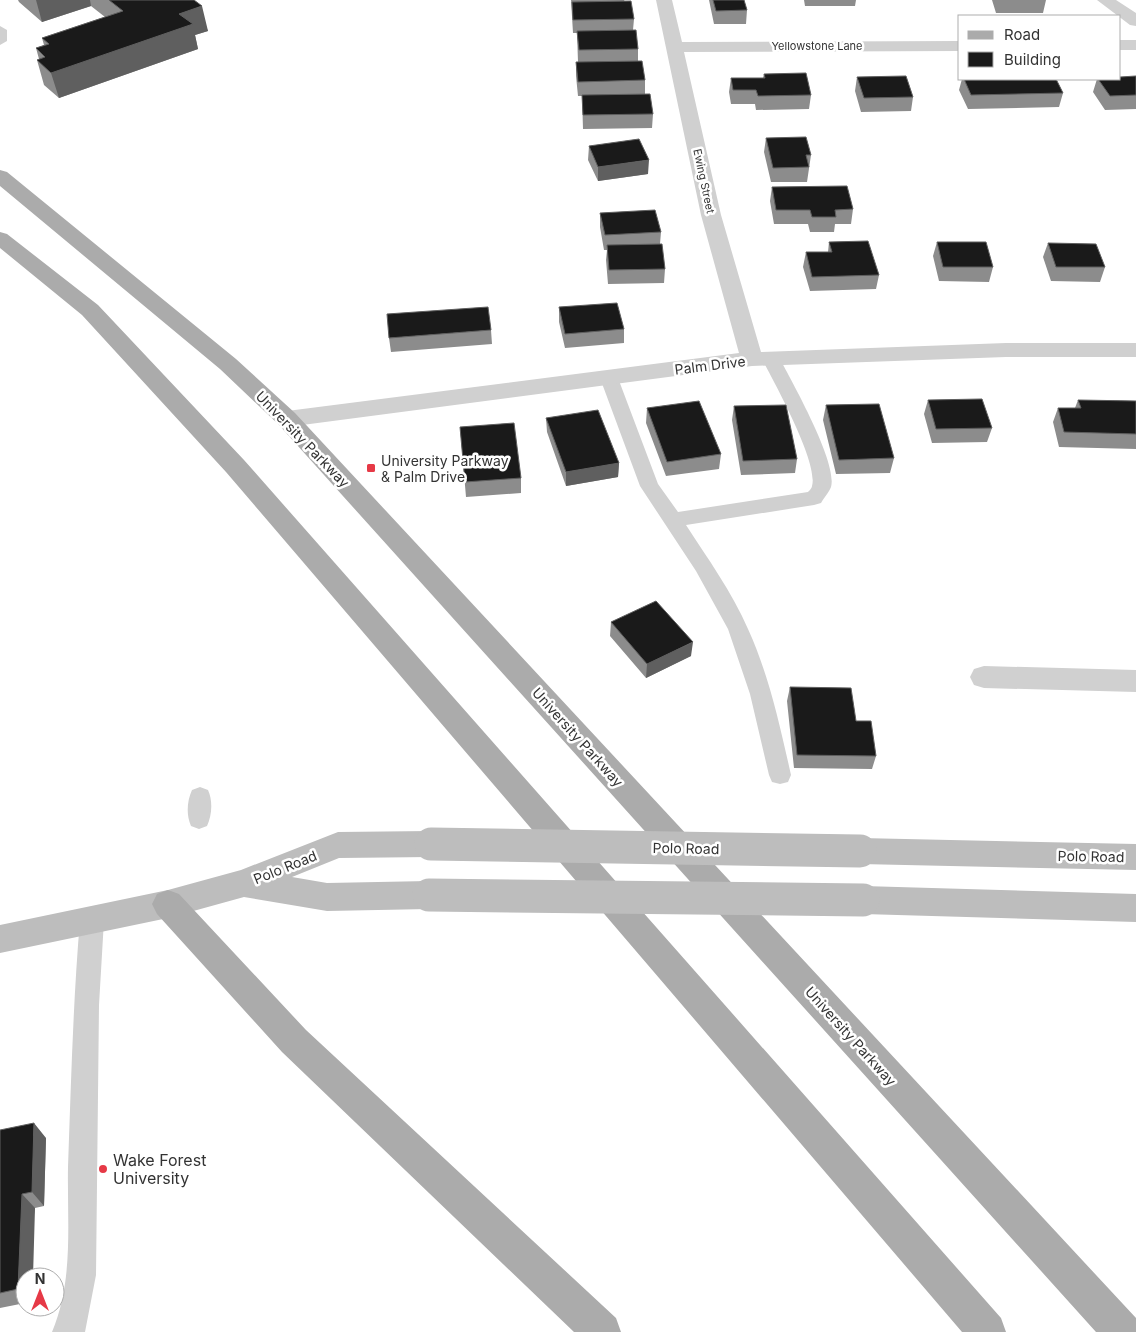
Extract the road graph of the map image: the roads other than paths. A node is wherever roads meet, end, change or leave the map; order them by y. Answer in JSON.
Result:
{"nodes":[{"id":1,"x":664,"y":0,"type":"edge"},
{"id":2,"x":1105,"y":0,"type":"edge"},
{"id":3,"x":1136,"y":21,"type":"edge"},
{"id":4,"x":0,"y":30,"type":"edge"},
{"id":5,"x":0,"y":41,"type":"edge"},
{"id":6,"x":1121,"y":45,"type":"edge"},
{"id":7,"x":1136,"y":45,"type":"edge"},
{"id":8,"x":958,"y":46,"type":"edge"},
{"id":9,"x":675,"y":47,"type":"junction"},
{"id":10,"x":0,"y":176,"type":"edge"},
{"id":11,"x":0,"y":238,"type":"edge"},
{"id":12,"x":1136,"y":350,"type":"edge"},
{"id":13,"x":761,"y":359,"type":"junction"},
{"id":14,"x":609,"y":378,"type":"junction"},
{"id":15,"x":287,"y":419,"type":"junction"},
{"id":16,"x":673,"y":520,"type":"junction"},
{"id":17,"x":984,"y":677,"type":"dead end"},
{"id":18,"x":1136,"y":681,"type":"edge"},
{"id":19,"x":780,"y":775,"type":"dead end"},
{"id":20,"x":1136,"y":857,"type":"edge"},
{"id":21,"x":244,"y":884,"type":"junction"},
{"id":22,"x":168,"y":904,"type":"junction"},
{"id":23,"x":1136,"y":908,"type":"edge"},
{"id":24,"x":92,"y":920,"type":"junction"},
{"id":25,"x":0,"y":939,"type":"edge"},
{"id":26,"x":67,"y":1332,"type":"edge"},
{"id":27,"x":602,"y":1332,"type":"edge"},
{"id":28,"x":987,"y":1332,"type":"edge"},
{"id":29,"x":1122,"y":1332,"type":"edge"}],
"edges":[{"from":1,"to":9,"type":"street","name":"Ewing Street"},
{"from":2,"to":3,"type":"street"},
{"from":4,"to":5,"type":"lane"},
{"from":6,"to":7,"type":"street"},
{"from":8,"to":9,"type":"street","name":"Yellowstone Lane"},
{"from":9,"to":13,"type":"street","name":"Ewing Street"},
{"from":10,"to":15,"type":"main road","name":"University Parkway"},
{"from":11,"to":28,"type":"main road"},
{"from":12,"to":13,"type":"street","name":"Palm Drive"},
{"from":13,"to":14,"type":"street","name":"Palm Drive"},
{"from":13,"to":16,"type":"lane"},
{"from":14,"to":15,"type":"street","name":"Palm Drive"},
{"from":14,"to":16,"type":"lane"},
{"from":15,"to":29,"type":"main road","name":"University Parkway"},
{"from":16,"to":19,"type":"lane"},
{"from":17,"to":18,"type":"street"},
{"from":20,"to":21,"type":"main road","name":"Polo Road","bridge":true},
{"from":21,"to":22,"type":"main road","name":"Polo Road"},
{"from":21,"to":23,"type":"main road","name":"Polo Road","bridge":true},
{"from":22,"to":24,"type":"main road","name":"Polo Road"},
{"from":22,"to":27,"type":"main road"},
{"from":24,"to":25,"type":"main road","name":"Polo Road"},
{"from":24,"to":26,"type":"lane"}]}
